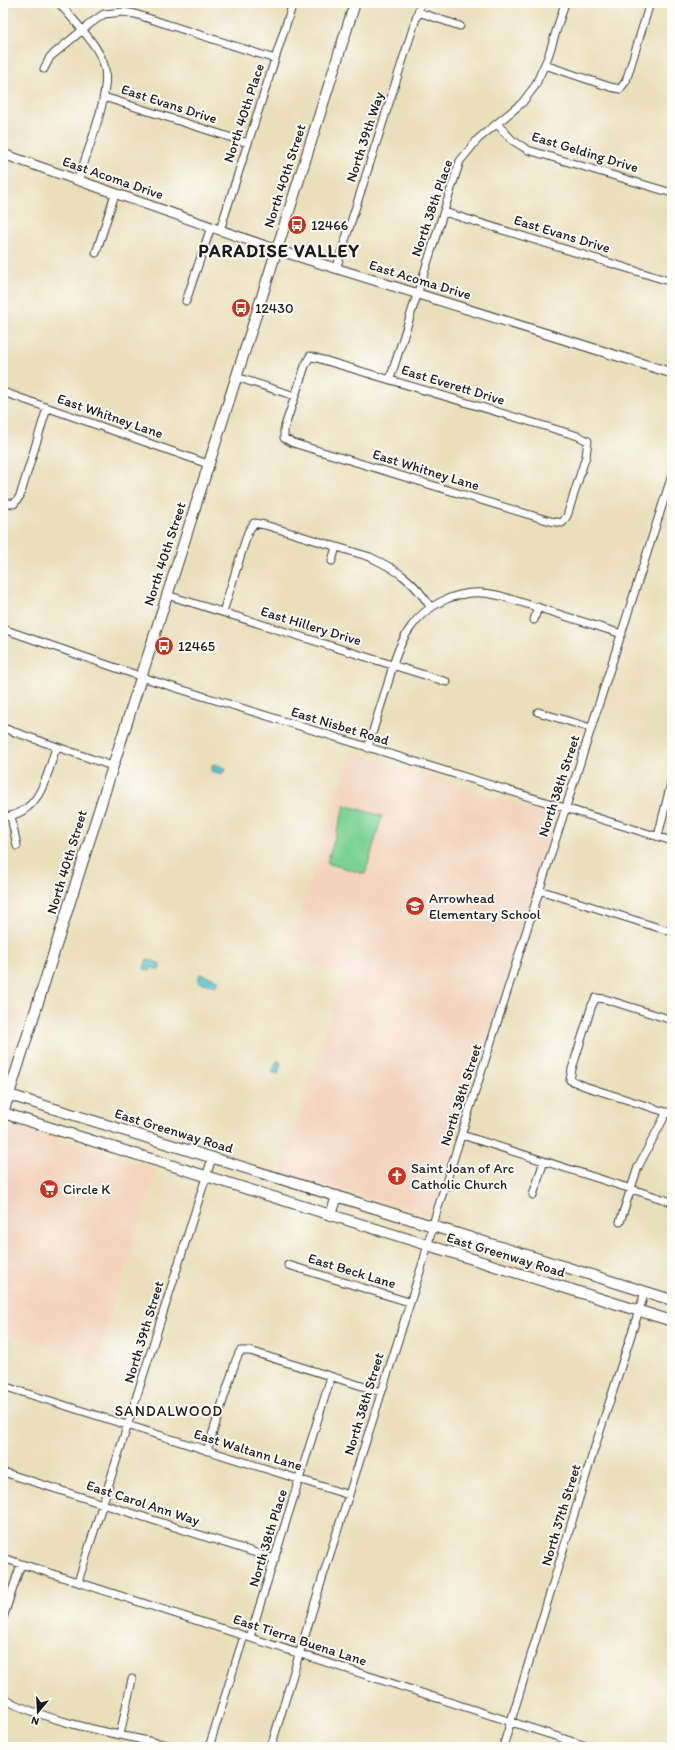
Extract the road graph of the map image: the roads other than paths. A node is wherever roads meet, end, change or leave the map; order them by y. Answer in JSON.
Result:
{"nodes":[{"id":1,"x":59,"y":3,"type":"edge"},
{"id":2,"x":293,"y":3,"type":"edge"},
{"id":3,"x":355,"y":3,"type":"edge"},
{"id":4,"x":421,"y":3,"type":"edge"},
{"id":5,"x":565,"y":3,"type":"edge"},
{"id":6,"x":650,"y":3,"type":"edge"},
{"id":7,"x":418,"y":12,"type":"junction"},
{"id":8,"x":460,"y":26,"type":"dead end"},
{"id":9,"x":82,"y":30,"type":"junction"},
{"id":10,"x":275,"y":59,"type":"junction"},
{"id":11,"x":545,"y":65,"type":"junction"},
{"id":12,"x":44,"y":69,"type":"dead end"},
{"id":13,"x":104,"y":98,"type":"junction"},
{"id":14,"x":497,"y":124,"type":"junction"},
{"id":15,"x":248,"y":143,"type":"junction"},
{"id":16,"x":3,"y":154,"type":"edge"},
{"id":17,"x":78,"y":180,"type":"junction"},
{"id":18,"x":672,"y":193,"type":"edge"},
{"id":19,"x":115,"y":194,"type":"junction"},
{"id":20,"x":444,"y":212,"type":"junction"},
{"id":21,"x":215,"y":229,"type":"junction"},
{"id":22,"x":276,"y":250,"type":"junction"},
{"id":23,"x":96,"y":253,"type":"dead end"},
{"id":24,"x":336,"y":268,"type":"junction"},
{"id":25,"x":672,"y":282,"type":"edge"},
{"id":26,"x":418,"y":294,"type":"junction"},
{"id":27,"x":186,"y":300,"type":"dead end"},
{"id":28,"x":672,"y":373,"type":"edge"},
{"id":29,"x":236,"y":377,"type":"junction"},
{"id":30,"x":390,"y":379,"type":"junction"},
{"id":31,"x":3,"y":392,"type":"edge"},
{"id":32,"x":296,"y":396,"type":"junction"},
{"id":33,"x":47,"y":408,"type":"junction"},
{"id":34,"x":208,"y":464,"type":"junction"},
{"id":35,"x":672,"y":475,"type":"edge"},
{"id":36,"x":3,"y":502,"type":"edge"},
{"id":37,"x":562,"y":523,"type":"joint"},
{"id":38,"x":336,"y":547,"type":"junction"},
{"id":39,"x":332,"y":561,"type":"dead end"},
{"id":40,"x":167,"y":595,"type":"junction"},
{"id":41,"x":431,"y":608,"type":"junction"},
{"id":42,"x":538,"y":608,"type":"junction"},
{"id":43,"x":223,"y":612,"type":"junction"},
{"id":44,"x":534,"y":620,"type":"dead end"},
{"id":45,"x":3,"y":629,"type":"edge"},
{"id":46,"x":622,"y":634,"type":"junction"},
{"id":47,"x":393,"y":665,"type":"junction"},
{"id":48,"x":141,"y":677,"type":"junction"},
{"id":49,"x":447,"y":682,"type":"dead end"},
{"id":50,"x":538,"y":712,"type":"dead end"},
{"id":51,"x":3,"y":728,"type":"edge"},
{"id":52,"x":591,"y":728,"type":"junction"},
{"id":53,"x":56,"y":747,"type":"junction"},
{"id":54,"x":368,"y":748,"type":"junction"},
{"id":55,"x":112,"y":766,"type":"junction"},
{"id":56,"x":672,"y":779,"type":"edge"},
{"id":57,"x":565,"y":809,"type":"junction"},
{"id":58,"x":11,"y":816,"type":"junction"},
{"id":59,"x":3,"y":817,"type":"edge"},
{"id":60,"x":658,"y":836,"type":"junction"},
{"id":61,"x":672,"y":841,"type":"edge"},
{"id":62,"x":17,"y":846,"type":"dead end"},
{"id":63,"x":540,"y":890,"type":"junction"},
{"id":64,"x":672,"y":932,"type":"edge"},
{"id":65,"x":672,"y":1020,"type":"edge"},
{"id":66,"x":6,"y":1094,"type":"edge"},
{"id":67,"x":3,"y":1113,"type":"edge"},
{"id":68,"x":669,"y":1113,"type":"edge"},
{"id":69,"x":462,"y":1135,"type":"junction"},
{"id":70,"x":212,"y":1158,"type":"junction"},
{"id":71,"x":544,"y":1162,"type":"junction"},
{"id":72,"x":206,"y":1177,"type":"junction"},
{"id":73,"x":631,"y":1189,"type":"junction"},
{"id":74,"x":533,"y":1195,"type":"dead end"},
{"id":75,"x":337,"y":1196,"type":"junction"},
{"id":76,"x":672,"y":1202,"type":"edge"},
{"id":77,"x":331,"y":1215,"type":"junction"},
{"id":78,"x":620,"y":1222,"type":"dead end"},
{"id":79,"x":433,"y":1226,"type":"junction"},
{"id":80,"x":428,"y":1245,"type":"junction"},
{"id":81,"x":288,"y":1264,"type":"dead end"},
{"id":82,"x":645,"y":1292,"type":"junction"},
{"id":83,"x":672,"y":1300,"type":"edge"},
{"id":84,"x":409,"y":1302,"type":"junction"},
{"id":85,"x":639,"y":1311,"type":"junction"},
{"id":86,"x":672,"y":1321,"type":"edge"},
{"id":87,"x":331,"y":1377,"type":"junction"},
{"id":88,"x":3,"y":1386,"type":"edge"},
{"id":89,"x":381,"y":1392,"type":"junction"},
{"id":90,"x":128,"y":1426,"type":"junction"},
{"id":91,"x":207,"y":1451,"type":"junction"},
{"id":92,"x":3,"y":1472,"type":"edge"},
{"id":93,"x":300,"y":1480,"type":"junction"},
{"id":94,"x":349,"y":1495,"type":"junction"},
{"id":95,"x":103,"y":1504,"type":"junction"},
{"id":96,"x":3,"y":1558,"type":"edge"},
{"id":97,"x":274,"y":1559,"type":"junction"},
{"id":98,"x":21,"y":1564,"type":"junction"},
{"id":99,"x":78,"y":1582,"type":"junction"},
{"id":100,"x":3,"y":1618,"type":"edge"},
{"id":101,"x":247,"y":1637,"type":"junction"},
{"id":102,"x":299,"y":1654,"type":"junction"},
{"id":103,"x":132,"y":1679,"type":"dead end"},
{"id":104,"x":3,"y":1699,"type":"edge"},
{"id":105,"x":510,"y":1722,"type":"junction"},
{"id":106,"x":120,"y":1735,"type":"junction"},
{"id":107,"x":176,"y":1747,"type":"edge"},
{"id":108,"x":209,"y":1747,"type":"edge"},
{"id":109,"x":271,"y":1747,"type":"edge"},
{"id":110,"x":502,"y":1747,"type":"edge"},
{"id":111,"x":589,"y":1747,"type":"edge"}],
"edges":[{"from":1,"to":9,"type":"street"},
{"from":2,"to":10,"type":"street","name":"North 40th Place"},
{"from":3,"to":22,"type":"main road","name":"North 40th Street"},
{"from":4,"to":7,"type":"street","name":"North 39th Way"},
{"from":5,"to":11,"type":"street","name":"North 38th Place"},
{"from":6,"to":11,"type":"street"},
{"from":7,"to":8,"type":"street"},
{"from":7,"to":24,"type":"street","name":"North 39th Way"},
{"from":9,"to":10,"type":"street"},
{"from":9,"to":12,"type":"street"},
{"from":9,"to":13,"type":"street"},
{"from":10,"to":15,"type":"street","name":"North 40th Place"},
{"from":11,"to":14,"type":"street","name":"North 38th Place"},
{"from":13,"to":15,"type":"street","name":"East Evans Drive"},
{"from":13,"to":17,"type":"street"},
{"from":14,"to":18,"type":"street","name":"East Gelding Drive"},
{"from":14,"to":20,"type":"street","name":"North 38th Place"},
{"from":15,"to":21,"type":"street","name":"North 40th Place"},
{"from":16,"to":17,"type":"street","name":"East Acoma Drive"},
{"from":17,"to":19,"type":"street","name":"East Acoma Drive"},
{"from":19,"to":21,"type":"street","name":"East Acoma Drive"},
{"from":19,"to":23,"type":"street"},
{"from":20,"to":25,"type":"street","name":"East Evans Drive"},
{"from":20,"to":26,"type":"street","name":"North 38th Place"},
{"from":21,"to":22,"type":"street","name":"East Acoma Drive"},
{"from":21,"to":27,"type":"street","name":"North 40th Place"},
{"from":22,"to":24,"type":"street","name":"East Acoma Drive"},
{"from":22,"to":29,"type":"main road","name":"North 40th Street"},
{"from":24,"to":26,"type":"street","name":"East Acoma Drive"},
{"from":26,"to":28,"type":"street","name":"East Acoma Drive"},
{"from":26,"to":30,"type":"street","name":"North 38th Place"},
{"from":29,"to":32,"type":"street"},
{"from":29,"to":34,"type":"main road","name":"North 40th Street"},
{"from":30,"to":32,"type":"street","name":"East Everett Drive"},
{"from":30,"to":37,"type":"street","name":"East Everett Drive"},
{"from":31,"to":33,"type":"street","name":"East Whitney Lane"},
{"from":32,"to":37,"type":"street","name":"East Whitney Lane"},
{"from":33,"to":34,"type":"street","name":"East Whitney Lane"},
{"from":33,"to":36,"type":"street"},
{"from":34,"to":40,"type":"main road","name":"North 40th Street"},
{"from":35,"to":46,"type":"street","name":"North 38th Street"},
{"from":38,"to":39,"type":"street"},
{"from":38,"to":41,"type":"street"},
{"from":38,"to":43,"type":"street"},
{"from":40,"to":43,"type":"street","name":"East Hillery Drive"},
{"from":40,"to":48,"type":"main road","name":"North 40th Street"},
{"from":41,"to":42,"type":"street"},
{"from":41,"to":47,"type":"street"},
{"from":42,"to":44,"type":"street"},
{"from":42,"to":46,"type":"street"},
{"from":43,"to":47,"type":"street","name":"East Hillery Drive"},
{"from":45,"to":48,"type":"street","name":"East Nisbet Road"},
{"from":46,"to":52,"type":"street","name":"North 38th Street"},
{"from":47,"to":49,"type":"street","name":"East Hillery Drive"},
{"from":47,"to":54,"type":"street"},
{"from":48,"to":54,"type":"street","name":"East Nisbet Road"},
{"from":48,"to":55,"type":"main road","name":"North 40th Street"},
{"from":50,"to":52,"type":"street"},
{"from":51,"to":53,"type":"street"},
{"from":52,"to":57,"type":"street","name":"North 38th Street"},
{"from":53,"to":55,"type":"street"},
{"from":53,"to":58,"type":"street"},
{"from":54,"to":57,"type":"street","name":"East Nisbet Road"},
{"from":55,"to":66,"type":"main road","name":"North 40th Street"},
{"from":56,"to":60,"type":"street"},
{"from":57,"to":60,"type":"street","name":"East Nisbet Road"},
{"from":57,"to":63,"type":"street","name":"North 38th Street"},
{"from":58,"to":59,"type":"street"},
{"from":58,"to":62,"type":"street"},
{"from":60,"to":61,"type":"street","name":"East Nisbet Road"},
{"from":63,"to":64,"type":"street"},
{"from":63,"to":69,"type":"street","name":"North 38th Street"},
{"from":65,"to":68,"type":"street"},
{"from":66,"to":67,"type":"main road","name":"North 40th Street"},
{"from":66,"to":70,"type":"main road","name":"East Greenway Road"},
{"from":67,"to":72,"type":"main road","name":"East Greenway Road"},
{"from":68,"to":73,"type":"street"},
{"from":69,"to":71,"type":"street"},
{"from":69,"to":79,"type":"street","name":"North 38th Street"},
{"from":70,"to":72,"type":"street","name":"North 39th Street"},
{"from":70,"to":75,"type":"main road","name":"East Greenway Road"},
{"from":71,"to":73,"type":"street"},
{"from":71,"to":74,"type":"street"},
{"from":72,"to":77,"type":"main road","name":"East Greenway Road"},
{"from":72,"to":90,"type":"street","name":"North 39th Street"},
{"from":73,"to":76,"type":"street"},
{"from":73,"to":78,"type":"street"},
{"from":75,"to":77,"type":"main road"},
{"from":75,"to":79,"type":"main road","name":"East Greenway Road"},
{"from":77,"to":80,"type":"main road","name":"East Greenway Road"},
{"from":79,"to":80,"type":"street","name":"North 38th Street"},
{"from":79,"to":82,"type":"main road","name":"East Greenway Road"},
{"from":80,"to":84,"type":"street","name":"North 38th Street"},
{"from":80,"to":85,"type":"main road","name":"East Greenway Road"},
{"from":81,"to":84,"type":"street","name":"East Beck Lane"},
{"from":82,"to":83,"type":"main road","name":"East Greenway Road"},
{"from":82,"to":85,"type":"street","name":"North 37th Street"},
{"from":84,"to":89,"type":"street","name":"North 38th Street"},
{"from":85,"to":86,"type":"main road","name":"East Greenway Road"},
{"from":85,"to":105,"type":"street","name":"North 37th Street"},
{"from":87,"to":89,"type":"street"},
{"from":87,"to":91,"type":"street"},
{"from":87,"to":93,"type":"street","name":"North 38th Place"},
{"from":88,"to":90,"type":"street","name":"East Waltann Lane"},
{"from":89,"to":94,"type":"street","name":"North 38th Street"},
{"from":90,"to":91,"type":"street","name":"East Waltann Lane"},
{"from":90,"to":95,"type":"street","name":"North 39th Street"},
{"from":91,"to":93,"type":"street","name":"East Waltann Lane"},
{"from":92,"to":95,"type":"street","name":"East Carol Ann Way"},
{"from":93,"to":94,"type":"street","name":"East Waltann Lane"},
{"from":93,"to":97,"type":"street","name":"North 38th Place"},
{"from":94,"to":102,"type":"street","name":"North 38th Street"},
{"from":95,"to":97,"type":"street","name":"East Carol Ann Way"},
{"from":95,"to":99,"type":"street","name":"North 39th Street"},
{"from":96,"to":98,"type":"street","name":"East Tierra Buena Lane"},
{"from":97,"to":101,"type":"street","name":"North 38th Place"},
{"from":98,"to":99,"type":"street","name":"East Tierra Buena Lane"},
{"from":98,"to":100,"type":"street"},
{"from":99,"to":101,"type":"street","name":"East Tierra Buena Lane"},
{"from":101,"to":102,"type":"street","name":"East Tierra Buena Lane"},
{"from":101,"to":108,"type":"street","name":"North 38th Place"},
{"from":102,"to":105,"type":"street","name":"East Tierra Buena Lane"},
{"from":102,"to":109,"type":"street","name":"North 38th Street"},
{"from":103,"to":106,"type":"street"},
{"from":104,"to":106,"type":"street"},
{"from":105,"to":110,"type":"street","name":"North 37th Street"},
{"from":105,"to":111,"type":"street","name":"East Tierra Buena Lane"},
{"from":106,"to":107,"type":"street"}]}
